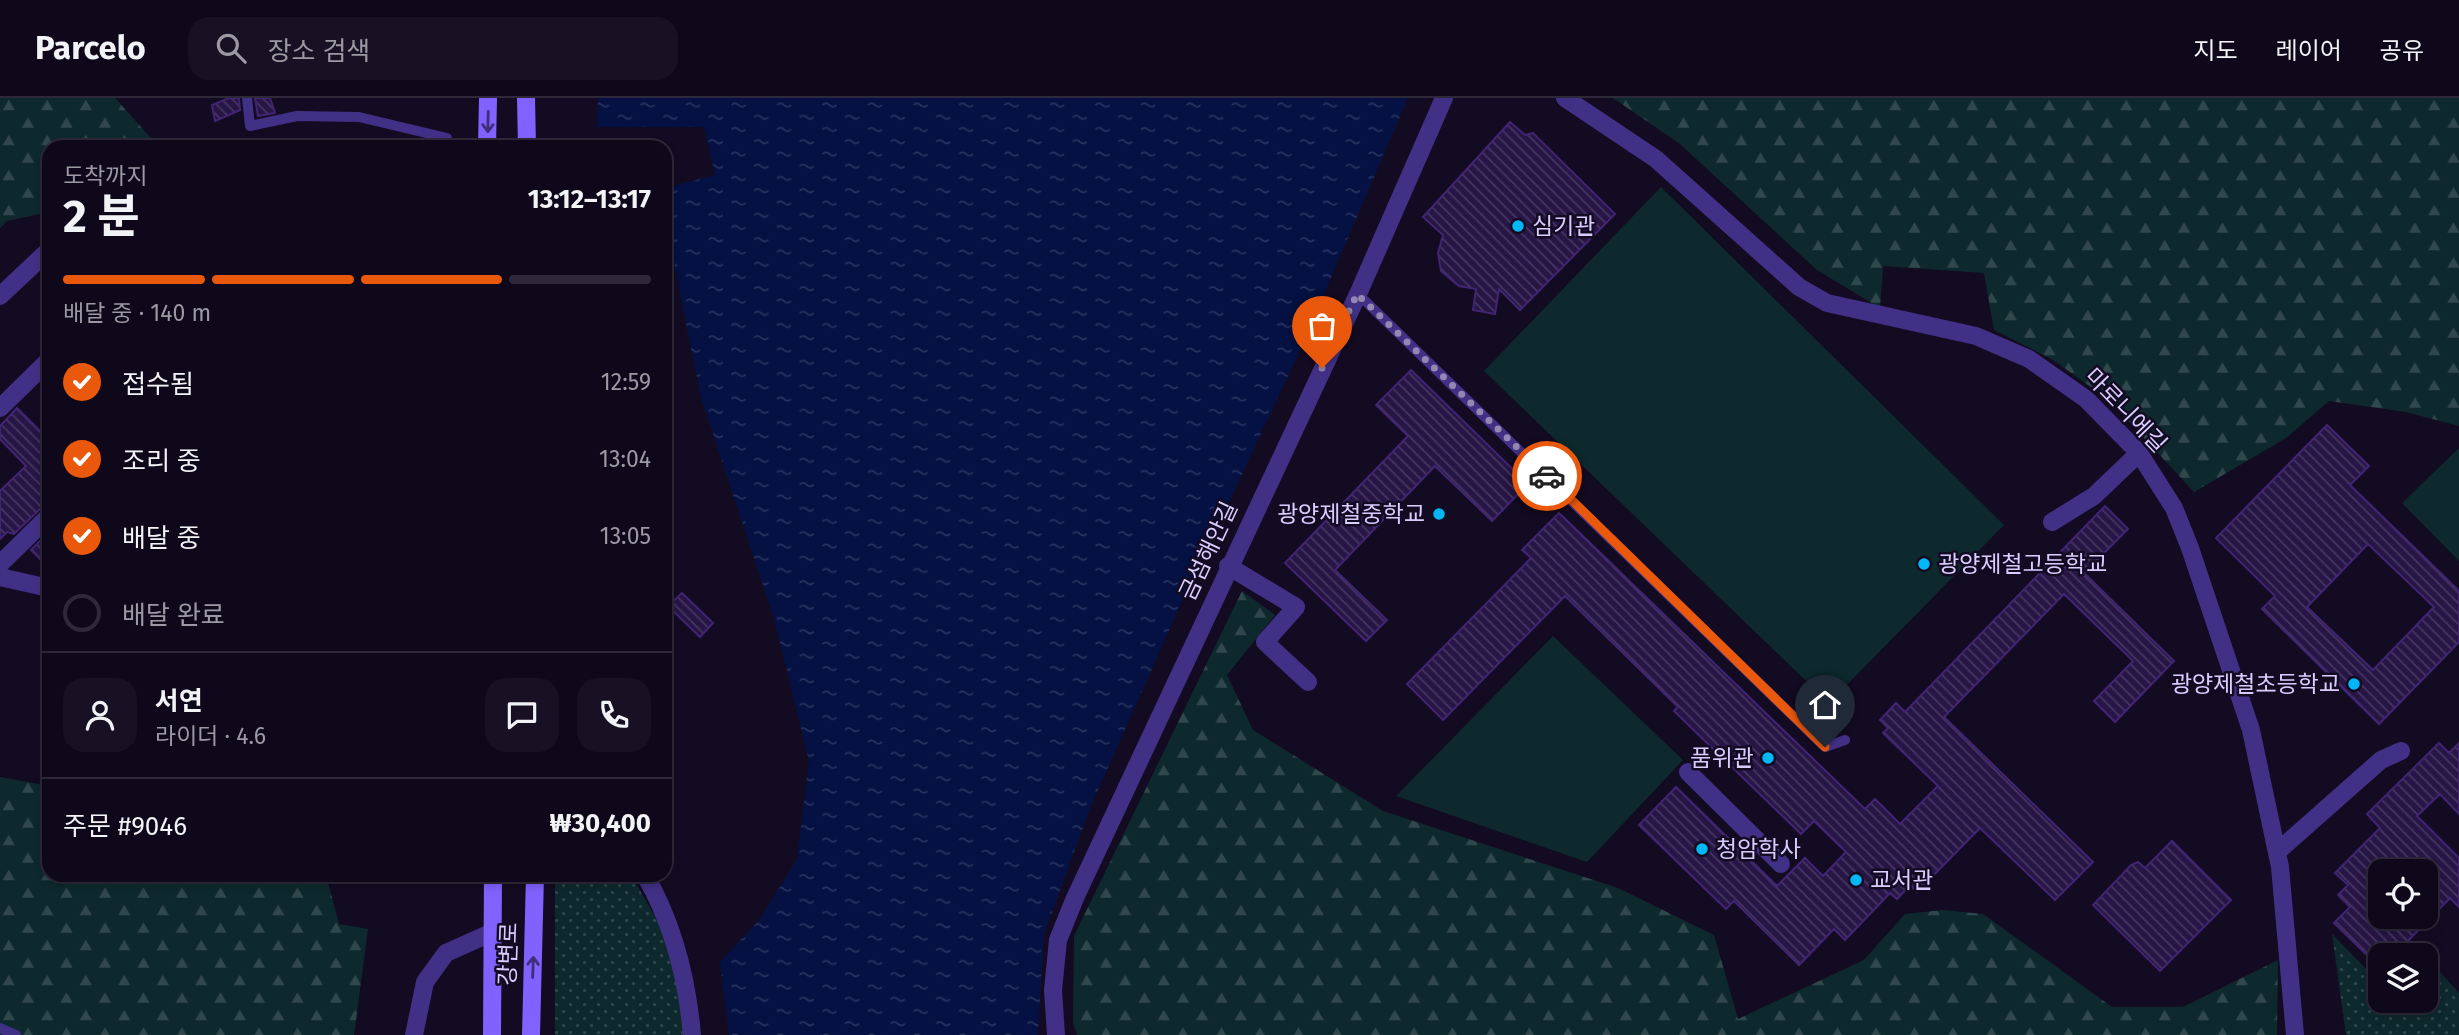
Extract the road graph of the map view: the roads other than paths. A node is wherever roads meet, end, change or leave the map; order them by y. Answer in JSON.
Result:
{"nodes":[{"id":1,"x":247,"y":98,"type":"edge"},
{"id":2,"x":488,"y":98,"type":"edge"},
{"id":3,"x":526,"y":98,"type":"edge"},
{"id":4,"x":1444,"y":98,"type":"edge"},
{"id":5,"x":1565,"y":98,"type":"edge"},
{"id":6,"x":447,"y":138,"type":"dead end"},
{"id":7,"x":488,"y":140,"type":"edge"},
{"id":8,"x":527,"y":140,"type":"edge"},
{"id":9,"x":42,"y":257,"type":"edge"},
{"id":10,"x":1357,"y":294,"type":"junction"},
{"id":11,"x":0,"y":296,"type":"edge"},
{"id":12,"x":42,"y":367,"type":"edge"},
{"id":13,"x":0,"y":408,"type":"edge"},
{"id":14,"x":2139,"y":453,"type":"junction"},
{"id":15,"x":2052,"y":522,"type":"dead end"},
{"id":16,"x":42,"y":523,"type":"edge"},
{"id":17,"x":0,"y":564,"type":"edge"},
{"id":18,"x":1228,"y":566,"type":"junction"},
{"id":19,"x":0,"y":577,"type":"edge"},
{"id":20,"x":42,"y":586,"type":"edge"},
{"id":21,"x":1307,"y":682,"type":"dead end"},
{"id":22,"x":1845,"y":740,"type":"dead end"},
{"id":23,"x":2401,"y":751,"type":"dead end"},
{"id":24,"x":1688,"y":772,"type":"dead end"},
{"id":25,"x":2277,"y":852,"type":"junction"},
{"id":26,"x":1781,"y":864,"type":"dead end"},
{"id":27,"x":493,"y":882,"type":"edge"},
{"id":28,"x":535,"y":882,"type":"edge"},
{"id":29,"x":649,"y":882,"type":"edge"},
{"id":30,"x":493,"y":932,"type":"junction"},
{"id":31,"x":0,"y":1027,"type":"edge"},
{"id":32,"x":16,"y":1035,"type":"edge"},
{"id":33,"x":414,"y":1035,"type":"edge"},
{"id":34,"x":492,"y":1035,"type":"edge"},
{"id":35,"x":531,"y":1035,"type":"edge"},
{"id":36,"x":692,"y":1035,"type":"edge"},
{"id":37,"x":1056,"y":1035,"type":"edge"},
{"id":38,"x":2295,"y":1035,"type":"edge"}],
"edges":[{"from":1,"to":6,"type":"lane"},
{"from":2,"to":7,"type":"main road","one_way":true},
{"from":3,"to":8,"type":"main road"},
{"from":4,"to":10,"type":"street","name":"금섬해안길"},
{"from":5,"to":14,"type":"street","name":"마로니에길"},
{"from":9,"to":11,"type":"street"},
{"from":10,"to":18,"type":"street","name":"금섬해안길"},
{"from":10,"to":22,"type":"lane"},
{"from":12,"to":13,"type":"street"},
{"from":14,"to":15,"type":"street"},
{"from":14,"to":25,"type":"street","name":"마로니에길"},
{"from":16,"to":17,"type":"street"},
{"from":18,"to":21,"type":"street"},
{"from":18,"to":37,"type":"street","name":"금섬해안길"},
{"from":19,"to":20,"type":"street"},
{"from":23,"to":25,"type":"street"},
{"from":24,"to":26,"type":"street"},
{"from":25,"to":38,"type":"street","name":"마로니에길"},
{"from":27,"to":30,"type":"main road","name":"강변로"},
{"from":35,"to":28,"type":"main road","name":"강변로","one_way":true},
{"from":29,"to":36,"type":"street"},
{"from":30,"to":33,"type":"street"},
{"from":30,"to":34,"type":"main road","name":"강변로"},
{"from":31,"to":32,"type":"lane"}]}
